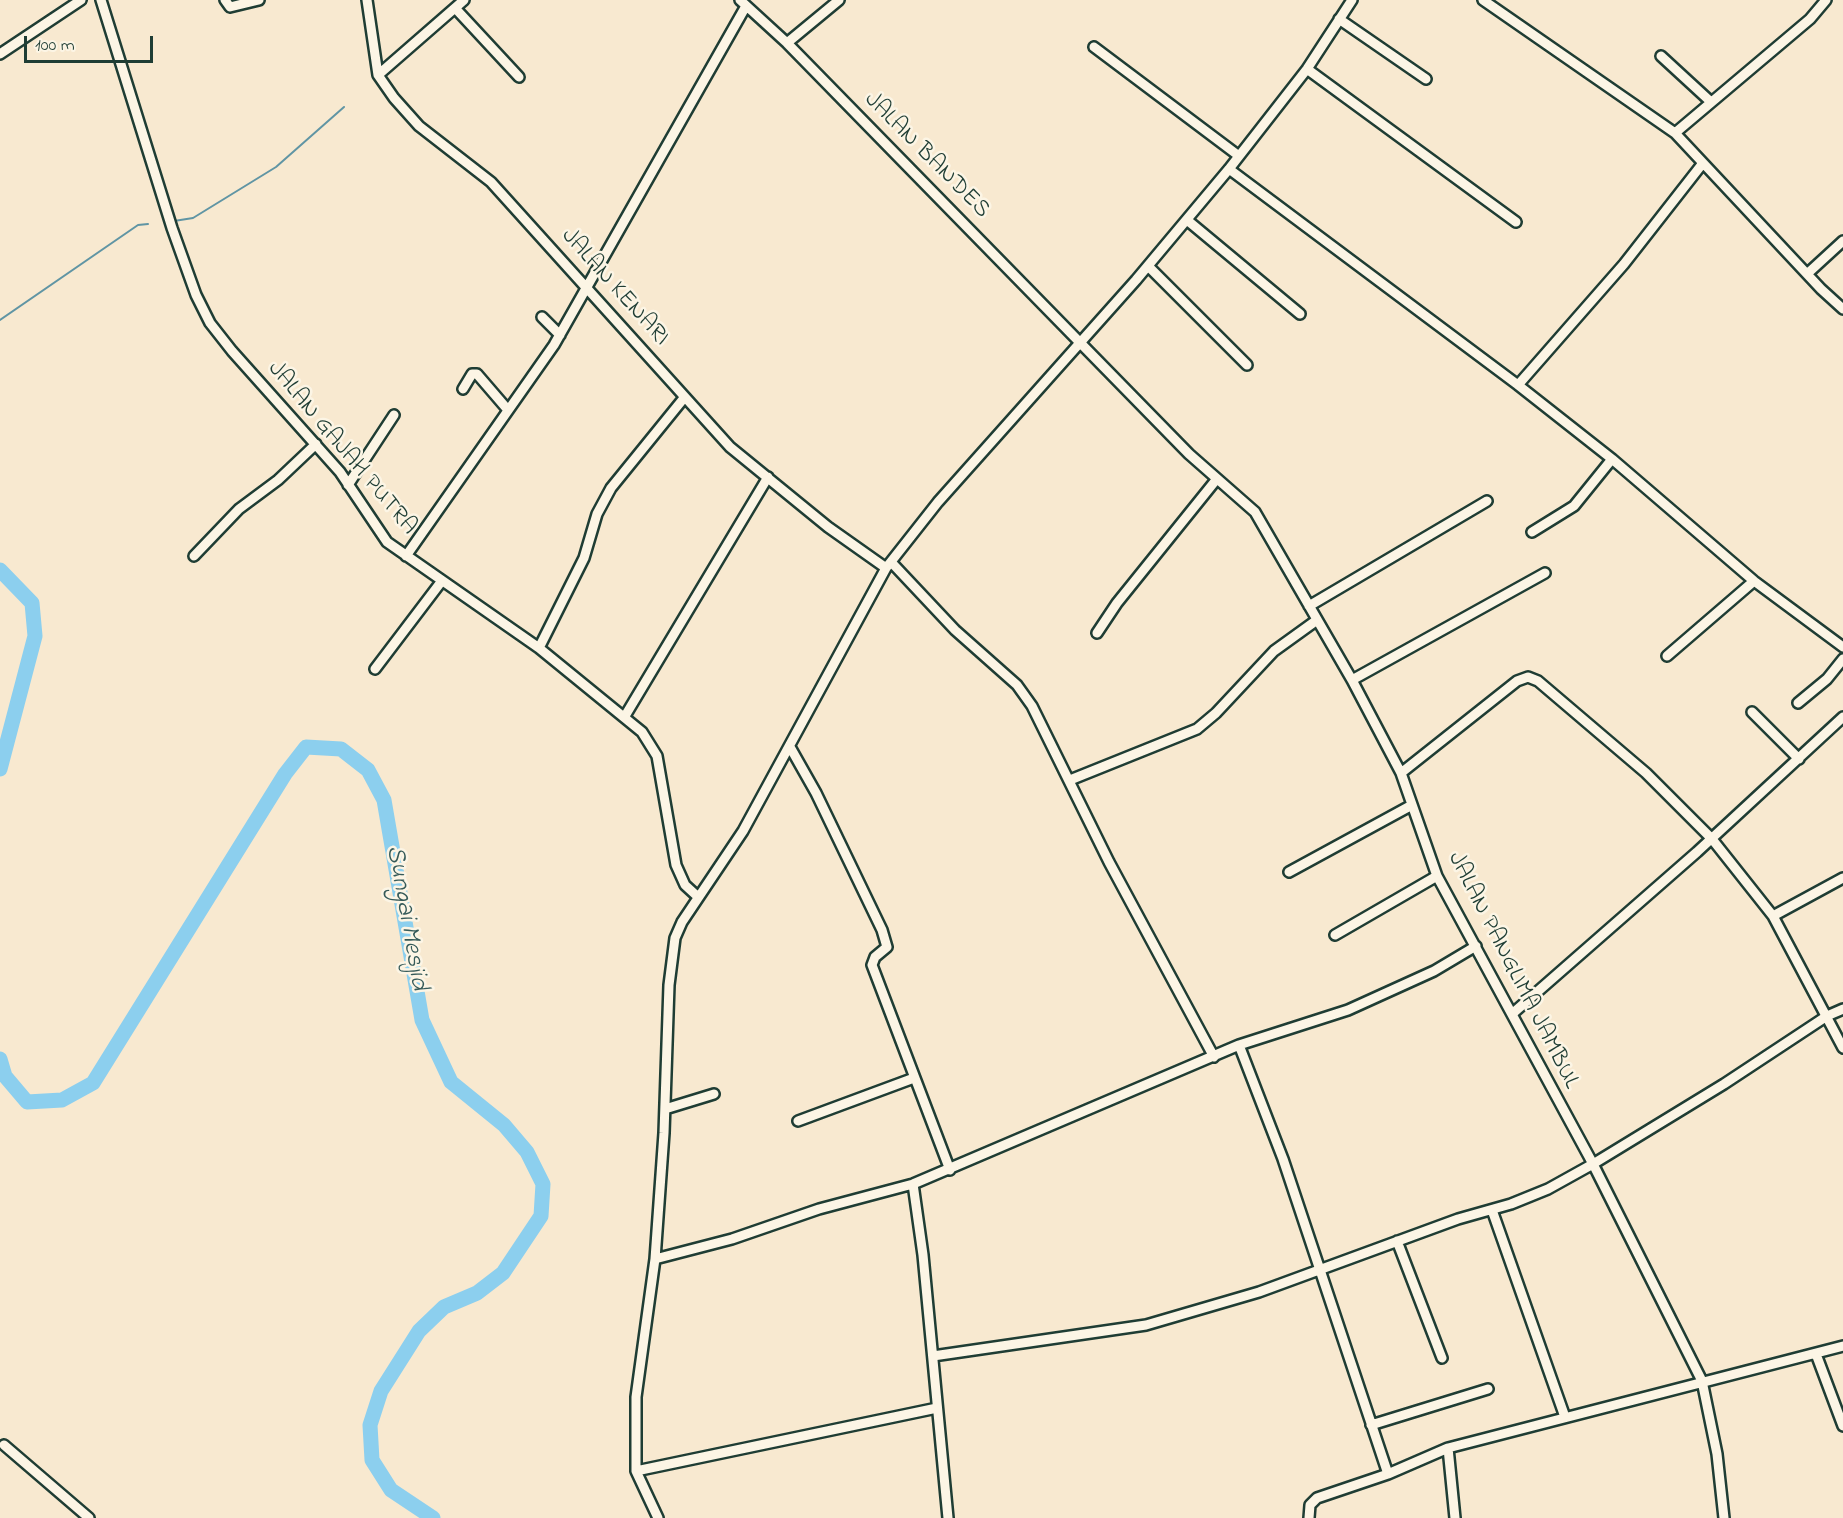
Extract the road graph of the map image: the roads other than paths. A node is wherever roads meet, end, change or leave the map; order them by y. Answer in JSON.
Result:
{"nodes":[{"id":1,"x":81,"y":0,"type":"edge"},
{"id":2,"x":101,"y":0,"type":"edge"},
{"id":3,"x":225,"y":0,"type":"edge"},
{"id":4,"x":260,"y":0,"type":"edge"},
{"id":5,"x":367,"y":0,"type":"edge"},
{"id":6,"x":464,"y":0,"type":"edge"},
{"id":7,"x":840,"y":0,"type":"edge"},
{"id":8,"x":1352,"y":0,"type":"edge"},
{"id":9,"x":1483,"y":0,"type":"edge"},
{"id":10,"x":1826,"y":0,"type":"edge"},
{"id":11,"x":743,"y":3,"type":"edge"},
{"id":12,"x":454,"y":8,"type":"junction"},
{"id":13,"x":1339,"y":19,"type":"junction"},
{"id":14,"x":787,"y":43,"type":"junction"},
{"id":15,"x":1094,"y":47,"type":"dead end"},
{"id":16,"x":0,"y":54,"type":"edge"},
{"id":17,"x":1661,"y":56,"type":"dead end"},
{"id":18,"x":1307,"y":69,"type":"junction"},
{"id":19,"x":378,"y":75,"type":"junction"},
{"id":20,"x":519,"y":77,"type":"dead end"},
{"id":21,"x":1426,"y":79,"type":"dead end"},
{"id":22,"x":1711,"y":102,"type":"junction"},
{"id":23,"x":1675,"y":133,"type":"junction"},
{"id":24,"x":1239,"y":156,"type":"junction"},
{"id":25,"x":1703,"y":163,"type":"junction"},
{"id":26,"x":1229,"y":169,"type":"junction"},
{"id":27,"x":1187,"y":220,"type":"junction"},
{"id":28,"x":1516,"y":222,"type":"dead end"},
{"id":29,"x":1843,"y":241,"type":"edge"},
{"id":30,"x":1148,"y":267,"type":"junction"},
{"id":31,"x":1808,"y":274,"type":"junction"},
{"id":32,"x":587,"y":290,"type":"junction"},
{"id":33,"x":1843,"y":309,"type":"edge"},
{"id":34,"x":1300,"y":314,"type":"dead end"},
{"id":35,"x":542,"y":318,"type":"dead end"},
{"id":36,"x":560,"y":335,"type":"junction"},
{"id":37,"x":1081,"y":342,"type":"junction"},
{"id":38,"x":1247,"y":365,"type":"dead end"},
{"id":39,"x":1518,"y":385,"type":"junction"},
{"id":40,"x":463,"y":389,"type":"dead end"},
{"id":41,"x":684,"y":398,"type":"junction"},
{"id":42,"x":508,"y":410,"type":"junction"},
{"id":43,"x":394,"y":415,"type":"dead end"},
{"id":44,"x":316,"y":444,"type":"junction"},
{"id":45,"x":1612,"y":459,"type":"junction"},
{"id":46,"x":768,"y":477,"type":"junction"},
{"id":47,"x":1216,"y":480,"type":"junction"},
{"id":48,"x":348,"y":485,"type":"junction"},
{"id":49,"x":1487,"y":501,"type":"dead end"},
{"id":50,"x":1532,"y":532,"type":"dead end"},
{"id":51,"x":194,"y":556,"type":"dead end"},
{"id":52,"x":406,"y":556,"type":"junction"},
{"id":53,"x":889,"y":566,"type":"junction"},
{"id":54,"x":1545,"y":573,"type":"dead end"},
{"id":55,"x":1754,"y":581,"type":"junction"},
{"id":56,"x":441,"y":582,"type":"junction"},
{"id":57,"x":1309,"y":606,"type":"junction"},
{"id":58,"x":1317,"y":620,"type":"junction"},
{"id":59,"x":1097,"y":633,"type":"dead end"},
{"id":60,"x":1843,"y":647,"type":"edge"},
{"id":61,"x":539,"y":648,"type":"junction"},
{"id":62,"x":1667,"y":656,"type":"dead end"},
{"id":63,"x":1843,"y":658,"type":"edge"},
{"id":64,"x":375,"y":669,"type":"dead end"},
{"id":65,"x":1352,"y":680,"type":"junction"},
{"id":66,"x":1798,"y":703,"type":"dead end"},
{"id":67,"x":1752,"y":711,"type":"dead end"},
{"id":68,"x":625,"y":716,"type":"junction"},
{"id":69,"x":1843,"y":717,"type":"edge"},
{"id":70,"x":790,"y":747,"type":"junction"},
{"id":71,"x":1799,"y":759,"type":"junction"},
{"id":72,"x":1401,"y":773,"type":"junction"},
{"id":73,"x":1070,"y":780,"type":"junction"},
{"id":74,"x":1412,"y":805,"type":"junction"},
{"id":75,"x":1712,"y":839,"type":"junction"},
{"id":76,"x":1289,"y":872,"type":"dead end"},
{"id":77,"x":1437,"y":876,"type":"junction"},
{"id":78,"x":1843,"y":878,"type":"edge"},
{"id":79,"x":697,"y":896,"type":"junction"},
{"id":80,"x":1773,"y":916,"type":"junction"},
{"id":81,"x":1335,"y":935,"type":"dead end"},
{"id":82,"x":1476,"y":946,"type":"junction"},
{"id":83,"x":1843,"y":1009,"type":"edge"},
{"id":84,"x":1512,"y":1014,"type":"junction"},
{"id":85,"x":1827,"y":1016,"type":"junction"},
{"id":86,"x":1239,"y":1045,"type":"junction"},
{"id":87,"x":1843,"y":1048,"type":"edge"},
{"id":88,"x":1214,"y":1057,"type":"junction"},
{"id":89,"x":914,"y":1078,"type":"junction"},
{"id":90,"x":714,"y":1094,"type":"dead end"},
{"id":91,"x":665,"y":1109,"type":"junction"},
{"id":92,"x":798,"y":1121,"type":"dead end"},
{"id":93,"x":1593,"y":1164,"type":"junction"},
{"id":94,"x":950,"y":1170,"type":"junction"},
{"id":95,"x":913,"y":1184,"type":"junction"},
{"id":96,"x":1492,"y":1210,"type":"junction"},
{"id":97,"x":1397,"y":1241,"type":"junction"},
{"id":98,"x":655,"y":1259,"type":"junction"},
{"id":99,"x":1320,"y":1268,"type":"junction"},
{"id":100,"x":1843,"y":1346,"type":"edge"},
{"id":101,"x":1816,"y":1354,"type":"junction"},
{"id":102,"x":933,"y":1356,"type":"junction"},
{"id":103,"x":1442,"y":1358,"type":"dead end"},
{"id":104,"x":1702,"y":1381,"type":"junction"},
{"id":105,"x":1488,"y":1389,"type":"dead end"},
{"id":106,"x":937,"y":1408,"type":"junction"},
{"id":107,"x":1565,"y":1417,"type":"junction"},
{"id":108,"x":1371,"y":1425,"type":"junction"},
{"id":109,"x":1843,"y":1426,"type":"edge"},
{"id":110,"x":4,"y":1445,"type":"dead end"},
{"id":111,"x":1448,"y":1448,"type":"junction"},
{"id":112,"x":636,"y":1471,"type":"junction"},
{"id":113,"x":1388,"y":1474,"type":"junction"},
{"id":114,"x":89,"y":1518,"type":"edge"},
{"id":115,"x":658,"y":1518,"type":"edge"},
{"id":116,"x":948,"y":1518,"type":"edge"},
{"id":117,"x":1309,"y":1518,"type":"edge"},
{"id":118,"x":1455,"y":1518,"type":"edge"},
{"id":119,"x":1724,"y":1518,"type":"edge"}],
"edges":[{"from":1,"to":16,"type":"street"},
{"from":2,"to":44,"type":"street","name":"JALAN GAJAH PUTRA"},
{"from":3,"to":4,"type":"street"},
{"from":5,"to":19,"type":"street","name":"JALAN KENARI"},
{"from":6,"to":12,"type":"street"},
{"from":7,"to":14,"type":"street"},
{"from":8,"to":13,"type":"street"},
{"from":9,"to":23,"type":"street"},
{"from":10,"to":22,"type":"street"},
{"from":11,"to":14,"type":"street","name":"JALAN BANDES"},
{"from":11,"to":32,"type":"street"},
{"from":12,"to":19,"type":"street"},
{"from":12,"to":20,"type":"street"},
{"from":13,"to":18,"type":"street"},
{"from":13,"to":21,"type":"street"},
{"from":14,"to":37,"type":"street","name":"JALAN BANDES"},
{"from":15,"to":24,"type":"street"},
{"from":17,"to":22,"type":"street"},
{"from":18,"to":24,"type":"street"},
{"from":18,"to":28,"type":"street"},
{"from":19,"to":32,"type":"street","name":"JALAN KENARI"},
{"from":22,"to":23,"type":"street"},
{"from":23,"to":25,"type":"street"},
{"from":24,"to":26,"type":"street"},
{"from":25,"to":31,"type":"street"},
{"from":25,"to":39,"type":"street"},
{"from":26,"to":27,"type":"street"},
{"from":26,"to":39,"type":"street"},
{"from":27,"to":30,"type":"street"},
{"from":27,"to":34,"type":"street"},
{"from":29,"to":31,"type":"street"},
{"from":30,"to":37,"type":"street"},
{"from":30,"to":38,"type":"street"},
{"from":31,"to":33,"type":"street"},
{"from":32,"to":36,"type":"street"},
{"from":32,"to":41,"type":"street","name":"JALAN KENARI"},
{"from":35,"to":36,"type":"street"},
{"from":36,"to":42,"type":"street"},
{"from":37,"to":47,"type":"street","name":"JALAN PANGLIMA JAMBUL"},
{"from":37,"to":53,"type":"street"},
{"from":39,"to":45,"type":"street"},
{"from":40,"to":42,"type":"street"},
{"from":41,"to":46,"type":"street","name":"JALAN KENARI"},
{"from":41,"to":61,"type":"street"},
{"from":42,"to":52,"type":"street"},
{"from":43,"to":48,"type":"street"},
{"from":44,"to":48,"type":"street","name":"JALAN GAJAH PUTRA"},
{"from":44,"to":51,"type":"street"},
{"from":45,"to":50,"type":"street"},
{"from":45,"to":55,"type":"street"},
{"from":46,"to":53,"type":"street","name":"JALAN KENARI"},
{"from":46,"to":68,"type":"street"},
{"from":47,"to":57,"type":"street","name":"JALAN PANGLIMA JAMBUL"},
{"from":47,"to":59,"type":"street"},
{"from":48,"to":52,"type":"street","name":"JALAN GAJAH PUTRA"},
{"from":49,"to":57,"type":"street"},
{"from":52,"to":56,"type":"street","name":"JALAN GAJAH PUTRA"},
{"from":53,"to":70,"type":"street"},
{"from":53,"to":73,"type":"street","name":"JALAN KENARI"},
{"from":54,"to":65,"type":"street"},
{"from":55,"to":60,"type":"street"},
{"from":55,"to":62,"type":"street"},
{"from":56,"to":61,"type":"street","name":"JALAN GAJAH PUTRA"},
{"from":56,"to":64,"type":"street"},
{"from":57,"to":58,"type":"street","name":"JALAN PANGLIMA JAMBUL"},
{"from":58,"to":65,"type":"street","name":"JALAN PANGLIMA JAMBUL"},
{"from":58,"to":73,"type":"street"},
{"from":61,"to":68,"type":"street","name":"JALAN GAJAH PUTRA"},
{"from":63,"to":66,"type":"street"},
{"from":65,"to":72,"type":"street","name":"JALAN PANGLIMA JAMBUL"},
{"from":67,"to":71,"type":"street"},
{"from":68,"to":79,"type":"street","name":"JALAN GAJAH PUTRA"},
{"from":69,"to":71,"type":"street"},
{"from":70,"to":79,"type":"street"},
{"from":70,"to":89,"type":"street"},
{"from":71,"to":75,"type":"street"},
{"from":72,"to":74,"type":"street","name":"JALAN PANGLIMA JAMBUL"},
{"from":72,"to":75,"type":"street"},
{"from":73,"to":88,"type":"street","name":"JALAN KENARI"},
{"from":74,"to":76,"type":"street"},
{"from":74,"to":77,"type":"street","name":"JALAN PANGLIMA JAMBUL"},
{"from":75,"to":80,"type":"street"},
{"from":75,"to":84,"type":"street"},
{"from":77,"to":81,"type":"street"},
{"from":77,"to":82,"type":"street","name":"JALAN PANGLIMA JAMBUL"},
{"from":78,"to":80,"type":"street"},
{"from":79,"to":91,"type":"street"},
{"from":80,"to":85,"type":"street"},
{"from":82,"to":84,"type":"street","name":"JALAN PANGLIMA JAMBUL"},
{"from":82,"to":86,"type":"street"},
{"from":83,"to":85,"type":"street"},
{"from":84,"to":93,"type":"street","name":"JALAN PANGLIMA JAMBUL"},
{"from":85,"to":87,"type":"street"},
{"from":85,"to":93,"type":"street"},
{"from":86,"to":88,"type":"street"},
{"from":86,"to":99,"type":"street"},
{"from":88,"to":94,"type":"street"},
{"from":89,"to":92,"type":"street"},
{"from":89,"to":94,"type":"street"},
{"from":90,"to":91,"type":"street"},
{"from":91,"to":98,"type":"street"},
{"from":93,"to":96,"type":"street"},
{"from":93,"to":104,"type":"street","name":"JALAN PANGLIMA JAMBUL"},
{"from":94,"to":95,"type":"street"},
{"from":95,"to":98,"type":"street"},
{"from":95,"to":102,"type":"street"},
{"from":96,"to":97,"type":"street"},
{"from":96,"to":107,"type":"street"},
{"from":97,"to":99,"type":"street"},
{"from":97,"to":103,"type":"street"},
{"from":98,"to":112,"type":"street"},
{"from":99,"to":102,"type":"street"},
{"from":99,"to":108,"type":"street"},
{"from":100,"to":101,"type":"street"},
{"from":101,"to":104,"type":"street"},
{"from":101,"to":109,"type":"street"},
{"from":102,"to":106,"type":"street"},
{"from":104,"to":107,"type":"street"},
{"from":104,"to":119,"type":"street","name":"JALAN PANGLIMA JAMBUL"},
{"from":105,"to":108,"type":"street"},
{"from":106,"to":112,"type":"street"},
{"from":106,"to":116,"type":"street"},
{"from":107,"to":111,"type":"street"},
{"from":108,"to":113,"type":"street"},
{"from":110,"to":114,"type":"street"},
{"from":111,"to":113,"type":"street"},
{"from":111,"to":118,"type":"street"},
{"from":112,"to":115,"type":"street"},
{"from":113,"to":117,"type":"street"}]}
